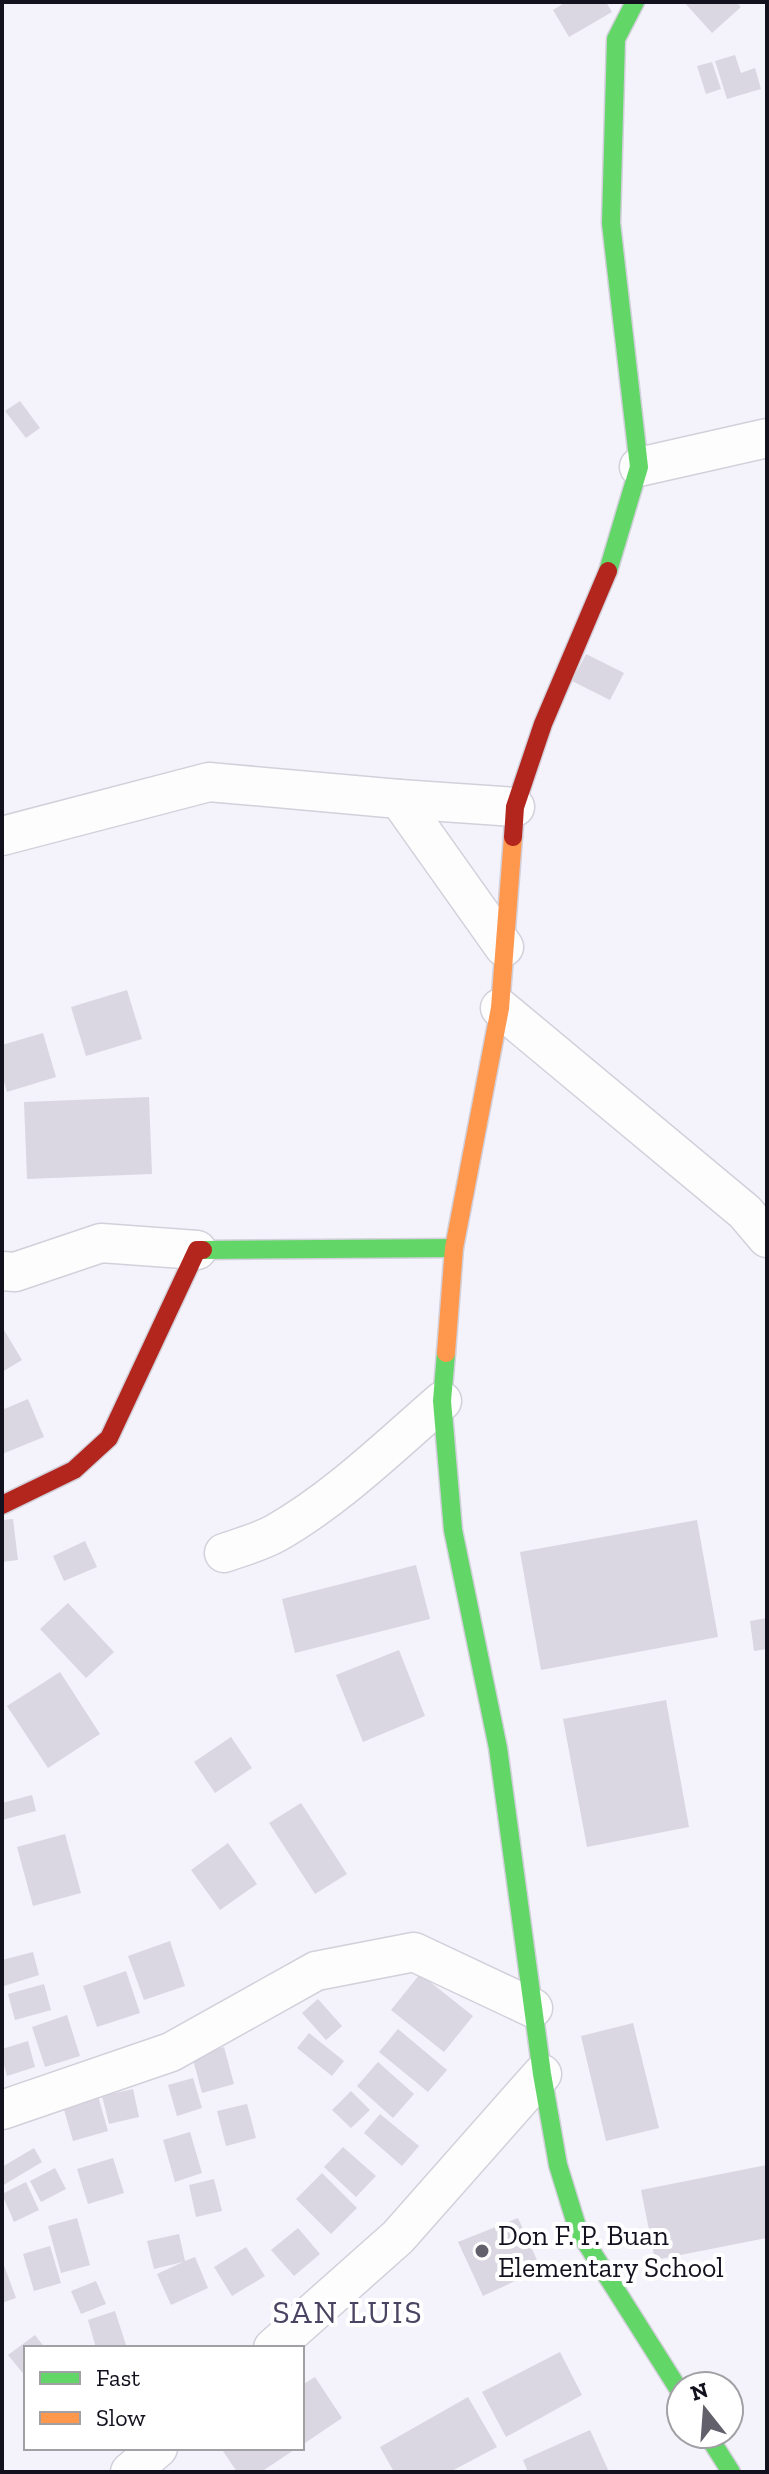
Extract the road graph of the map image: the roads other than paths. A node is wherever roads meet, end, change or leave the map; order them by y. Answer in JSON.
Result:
{"nodes":[{"id":1,"x":635,"y":2,"type":"edge"},
{"id":2,"x":767,"y":438,"type":"edge"},
{"id":3,"x":639,"y":467,"type":"junction"},
{"id":4,"x":399,"y":799,"type":"junction"},
{"id":5,"x":515,"y":807,"type":"junction"},
{"id":6,"x":2,"y":836,"type":"edge"},
{"id":7,"x":504,"y":947,"type":"junction"},
{"id":8,"x":500,"y":1008,"type":"junction"},
{"id":9,"x":767,"y":1238,"type":"edge"},
{"id":10,"x":454,"y":1248,"type":"junction"},
{"id":11,"x":197,"y":1250,"type":"junction"},
{"id":12,"x":2,"y":1271,"type":"edge"},
{"id":13,"x":442,"y":1401,"type":"junction"},
{"id":14,"x":2,"y":1505,"type":"edge"},
{"id":15,"x":224,"y":1553,"type":"dead end"},
{"id":16,"x":533,"y":2008,"type":"junction"},
{"id":17,"x":542,"y":2074,"type":"junction"},
{"id":18,"x":2,"y":2110,"type":"edge"},
{"id":19,"x":275,"y":2346,"type":"edge"},
{"id":20,"x":666,"y":2370,"type":"edge"},
{"id":21,"x":156,"y":2450,"type":"edge"},
{"id":22,"x":717,"y":2450,"type":"edge"},
{"id":23,"x":130,"y":2472,"type":"edge"},
{"id":24,"x":731,"y":2472,"type":"edge"}],
"edges":[{"from":1,"to":3,"type":"street"},
{"from":2,"to":3,"type":"street"},
{"from":3,"to":5,"type":"street"},
{"from":4,"to":5,"type":"street"},
{"from":4,"to":6,"type":"street"},
{"from":4,"to":7,"type":"street"},
{"from":5,"to":7,"type":"street"},
{"from":7,"to":8,"type":"street"},
{"from":8,"to":9,"type":"street"},
{"from":8,"to":10,"type":"street"},
{"from":10,"to":11,"type":"street"},
{"from":10,"to":13,"type":"street"},
{"from":11,"to":12,"type":"street"},
{"from":11,"to":14,"type":"street"},
{"from":13,"to":15,"type":"street"},
{"from":13,"to":16,"type":"street"},
{"from":16,"to":17,"type":"street"},
{"from":16,"to":18,"type":"street"},
{"from":17,"to":19,"type":"street"},
{"from":17,"to":20,"type":"street"},
{"from":21,"to":23,"type":"street"},
{"from":22,"to":24,"type":"street"}]}
